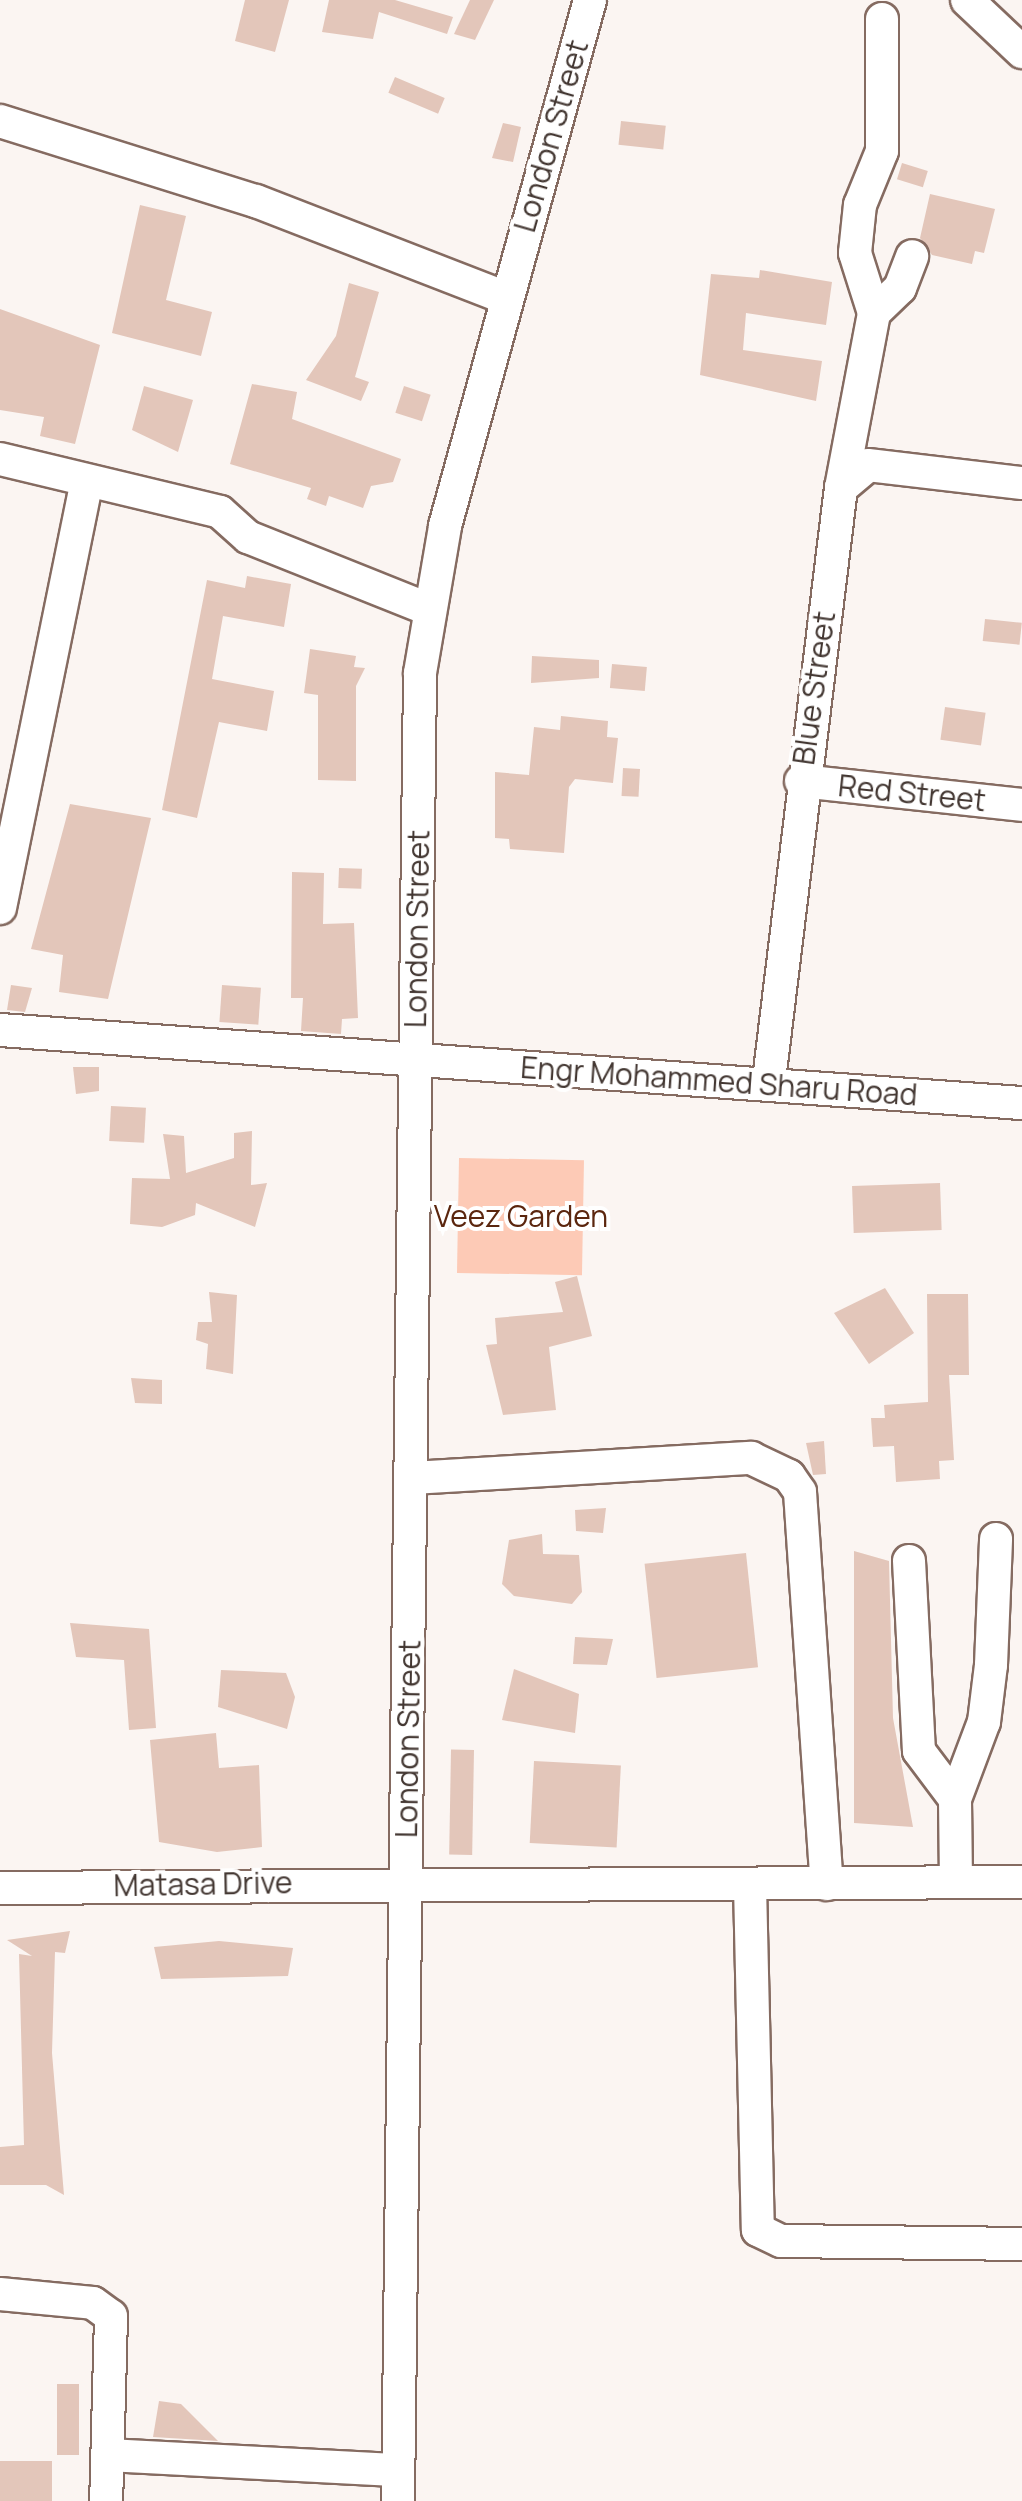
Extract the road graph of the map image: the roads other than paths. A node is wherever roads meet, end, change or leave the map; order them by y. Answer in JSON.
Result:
{"nodes":[{"id":1,"x":967,"y":0,"type":"edge"},
{"id":2,"x":585,"y":2,"type":"edge"},
{"id":3,"x":882,"y":20,"type":"dead end"},
{"id":4,"x":1022,"y":52,"type":"edge"},
{"id":5,"x":0,"y":121,"type":"edge"},
{"id":6,"x":912,"y":256,"type":"dead end"},
{"id":7,"x":504,"y":297,"type":"junction"},
{"id":8,"x":874,"y":313,"type":"junction"},
{"id":9,"x":0,"y":459,"type":"edge"},
{"id":10,"x":1022,"y":483,"type":"edge"},
{"id":11,"x":86,"y":484,"type":"junction"},
{"id":12,"x":840,"y":488,"type":"junction"},
{"id":13,"x":428,"y":609,"type":"junction"},
{"id":14,"x":801,"y":781,"type":"junction"},
{"id":15,"x":1022,"y":805,"type":"edge"},
{"id":16,"x":0,"y":908,"type":"edge"},
{"id":17,"x":0,"y":1030,"type":"edge"},
{"id":18,"x":415,"y":1062,"type":"junction"},
{"id":19,"x":769,"y":1080,"type":"junction"},
{"id":20,"x":1022,"y":1103,"type":"edge"},
{"id":21,"x":412,"y":1478,"type":"junction"},
{"id":22,"x":996,"y":1539,"type":"dead end"},
{"id":23,"x":909,"y":1561,"type":"dead end"},
{"id":24,"x":956,"y":1799,"type":"junction"},
{"id":25,"x":405,"y":1880,"type":"junction"},
{"id":26,"x":956,"y":1882,"type":"junction"},
{"id":27,"x":1022,"y":1882,"type":"edge"},
{"id":28,"x":827,"y":1884,"type":"junction"},
{"id":29,"x":750,"y":1885,"type":"junction"},
{"id":30,"x":0,"y":1888,"type":"edge"},
{"id":31,"x":1022,"y":2244,"type":"edge"},
{"id":32,"x":0,"y":2294,"type":"edge"},
{"id":33,"x":109,"y":2455,"type":"junction"},
{"id":34,"x":398,"y":2486,"type":"edge"},
{"id":35,"x":106,"y":2501,"type":"edge"}],
"edges":[{"from":1,"to":4,"type":"street"},
{"from":2,"to":7,"type":"street","name":"London Street"},
{"from":3,"to":8,"type":"street"},
{"from":5,"to":7,"type":"street"},
{"from":6,"to":8,"type":"street"},
{"from":7,"to":13,"type":"street","name":"London Street"},
{"from":8,"to":12,"type":"street","name":"Blue Street"},
{"from":9,"to":11,"type":"street"},
{"from":10,"to":12,"type":"street"},
{"from":11,"to":13,"type":"street"},
{"from":11,"to":16,"type":"street"},
{"from":12,"to":14,"type":"street","name":"Blue Street"},
{"from":13,"to":18,"type":"street","name":"London Street"},
{"from":14,"to":15,"type":"street","name":"Red Street"},
{"from":14,"to":19,"type":"street","name":"Blue Street"},
{"from":17,"to":18,"type":"street","name":"Engr Mohammed Sharu Road"},
{"from":18,"to":19,"type":"street","name":"Engr Mohammed Sharu Road"},
{"from":18,"to":21,"type":"street","name":"London Street"},
{"from":19,"to":20,"type":"street","name":"Engr Mohammed Sharu Road"},
{"from":21,"to":25,"type":"street","name":"London Street"},
{"from":21,"to":28,"type":"street"},
{"from":22,"to":24,"type":"street"},
{"from":23,"to":24,"type":"street"},
{"from":24,"to":26,"type":"street"},
{"from":25,"to":29,"type":"street","name":"Matasa Drive"},
{"from":25,"to":30,"type":"street","name":"Matasa Drive"},
{"from":25,"to":34,"type":"street","name":"London Street"},
{"from":26,"to":27,"type":"street","name":"Matasa Drive"},
{"from":26,"to":28,"type":"street","name":"Matasa Drive"},
{"from":28,"to":29,"type":"street","name":"Matasa Drive"},
{"from":29,"to":31,"type":"street"},
{"from":32,"to":33,"type":"street"},
{"from":33,"to":34,"type":"street"},
{"from":33,"to":35,"type":"street"}]}
